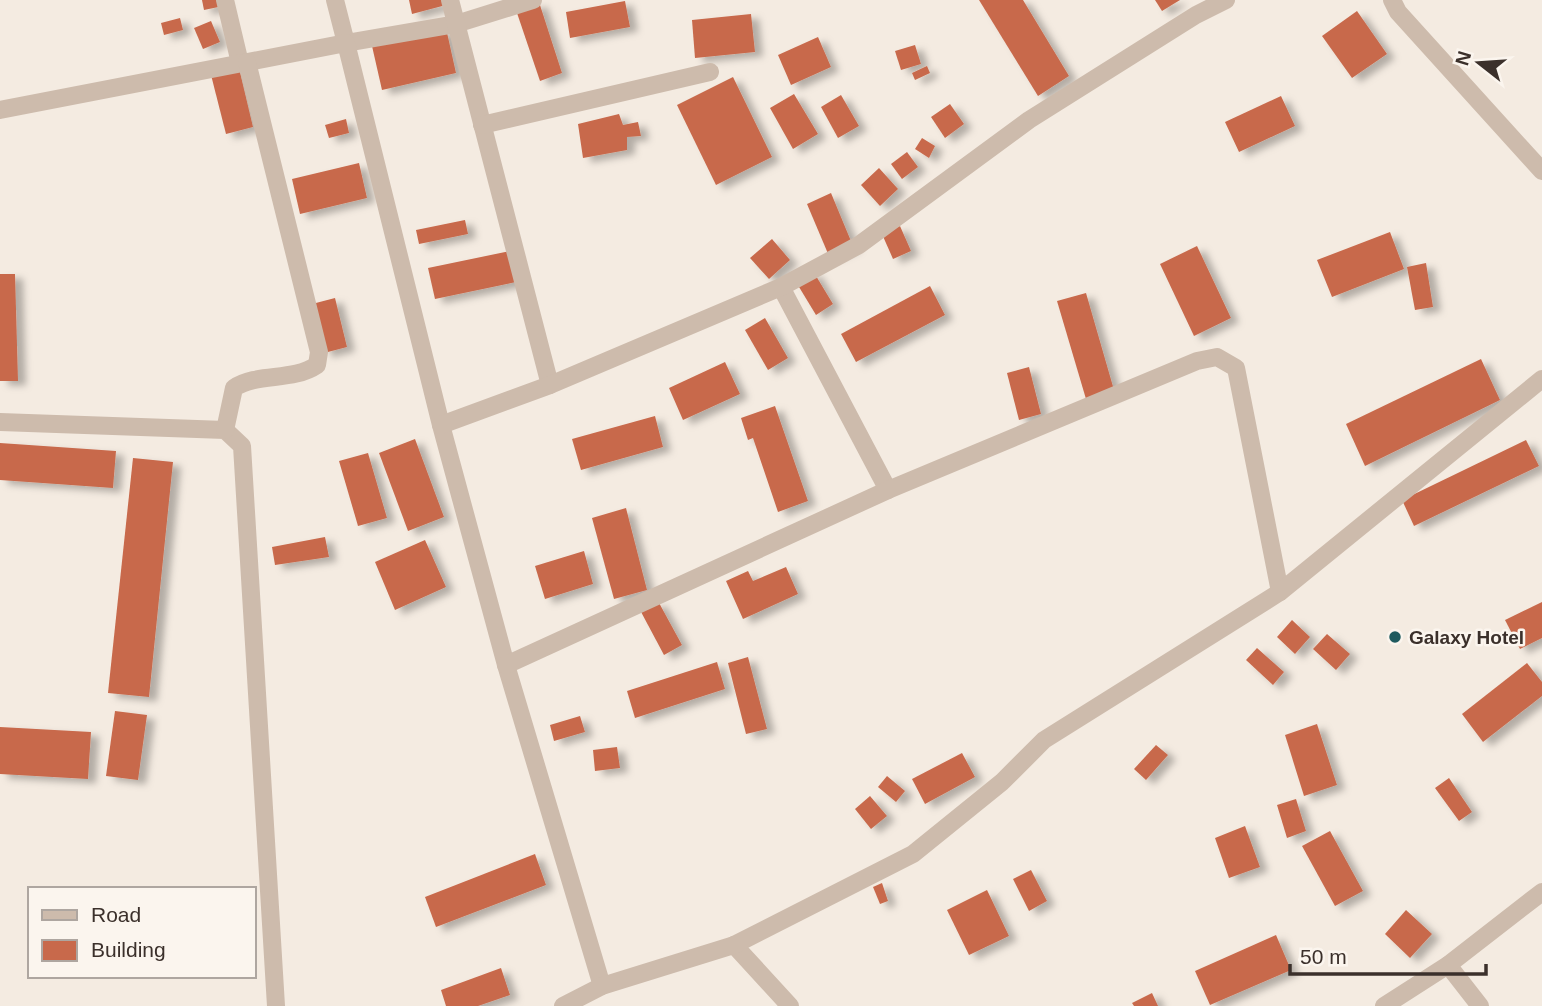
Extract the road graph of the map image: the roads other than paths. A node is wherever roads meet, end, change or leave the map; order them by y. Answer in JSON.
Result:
{"nodes":[{"id":1,"x":225,"y":0,"type":"edge"},
{"id":2,"x":335,"y":0,"type":"edge"},
{"id":3,"x":450,"y":0,"type":"edge"},
{"id":4,"x":533,"y":0,"type":"edge"},
{"id":5,"x":1226,"y":0,"type":"edge"},
{"id":6,"x":1392,"y":0,"type":"edge"},
{"id":7,"x":456,"y":23,"type":"junction"},
{"id":8,"x":346,"y":43,"type":"junction"},
{"id":9,"x":243,"y":62,"type":"junction"},
{"id":10,"x":710,"y":72,"type":"dead end"},
{"id":11,"x":0,"y":110,"type":"edge"},
{"id":12,"x":482,"y":125,"type":"junction"},
{"id":13,"x":1542,"y":171,"type":"edge"},
{"id":14,"x":780,"y":288,"type":"junction"},
{"id":15,"x":1542,"y":379,"type":"edge"},
{"id":16,"x":550,"y":385,"type":"junction"},
{"id":17,"x":0,"y":422,"type":"edge"},
{"id":18,"x":441,"y":425,"type":"junction"},
{"id":19,"x":225,"y":429,"type":"junction"},
{"id":20,"x":888,"y":490,"type":"junction"},
{"id":21,"x":1280,"y":592,"type":"junction"},
{"id":22,"x":506,"y":664,"type":"junction"},
{"id":23,"x":1542,"y":892,"type":"edge"},
{"id":24,"x":734,"y":945,"type":"junction"},
{"id":25,"x":1448,"y":965,"type":"junction"},
{"id":26,"x":602,"y":986,"type":"junction"},
{"id":27,"x":276,"y":1006,"type":"edge"},
{"id":28,"x":564,"y":1006,"type":"edge"},
{"id":29,"x":790,"y":1006,"type":"edge"},
{"id":30,"x":1384,"y":1006,"type":"edge"},
{"id":31,"x":1480,"y":1006,"type":"edge"}],
"edges":[{"from":1,"to":9,"type":"street"},
{"from":2,"to":8,"type":"street"},
{"from":3,"to":7,"type":"street"},
{"from":4,"to":7,"type":"street"},
{"from":5,"to":14,"type":"street"},
{"from":6,"to":13,"type":"street"},
{"from":7,"to":8,"type":"street"},
{"from":7,"to":12,"type":"street"},
{"from":8,"to":9,"type":"street"},
{"from":8,"to":18,"type":"street"},
{"from":9,"to":11,"type":"street"},
{"from":9,"to":19,"type":"street"},
{"from":10,"to":12,"type":"street"},
{"from":12,"to":16,"type":"street"},
{"from":14,"to":16,"type":"street"},
{"from":14,"to":20,"type":"street"},
{"from":15,"to":21,"type":"street"},
{"from":16,"to":18,"type":"street"},
{"from":17,"to":19,"type":"street"},
{"from":18,"to":22,"type":"street"},
{"from":19,"to":27,"type":"street"},
{"from":20,"to":21,"type":"street"},
{"from":20,"to":22,"type":"street"},
{"from":21,"to":24,"type":"street"},
{"from":22,"to":26,"type":"street"},
{"from":23,"to":25,"type":"street"},
{"from":24,"to":26,"type":"street"},
{"from":24,"to":29,"type":"street"},
{"from":25,"to":30,"type":"street"},
{"from":25,"to":31,"type":"street"},
{"from":26,"to":28,"type":"street"}]}
